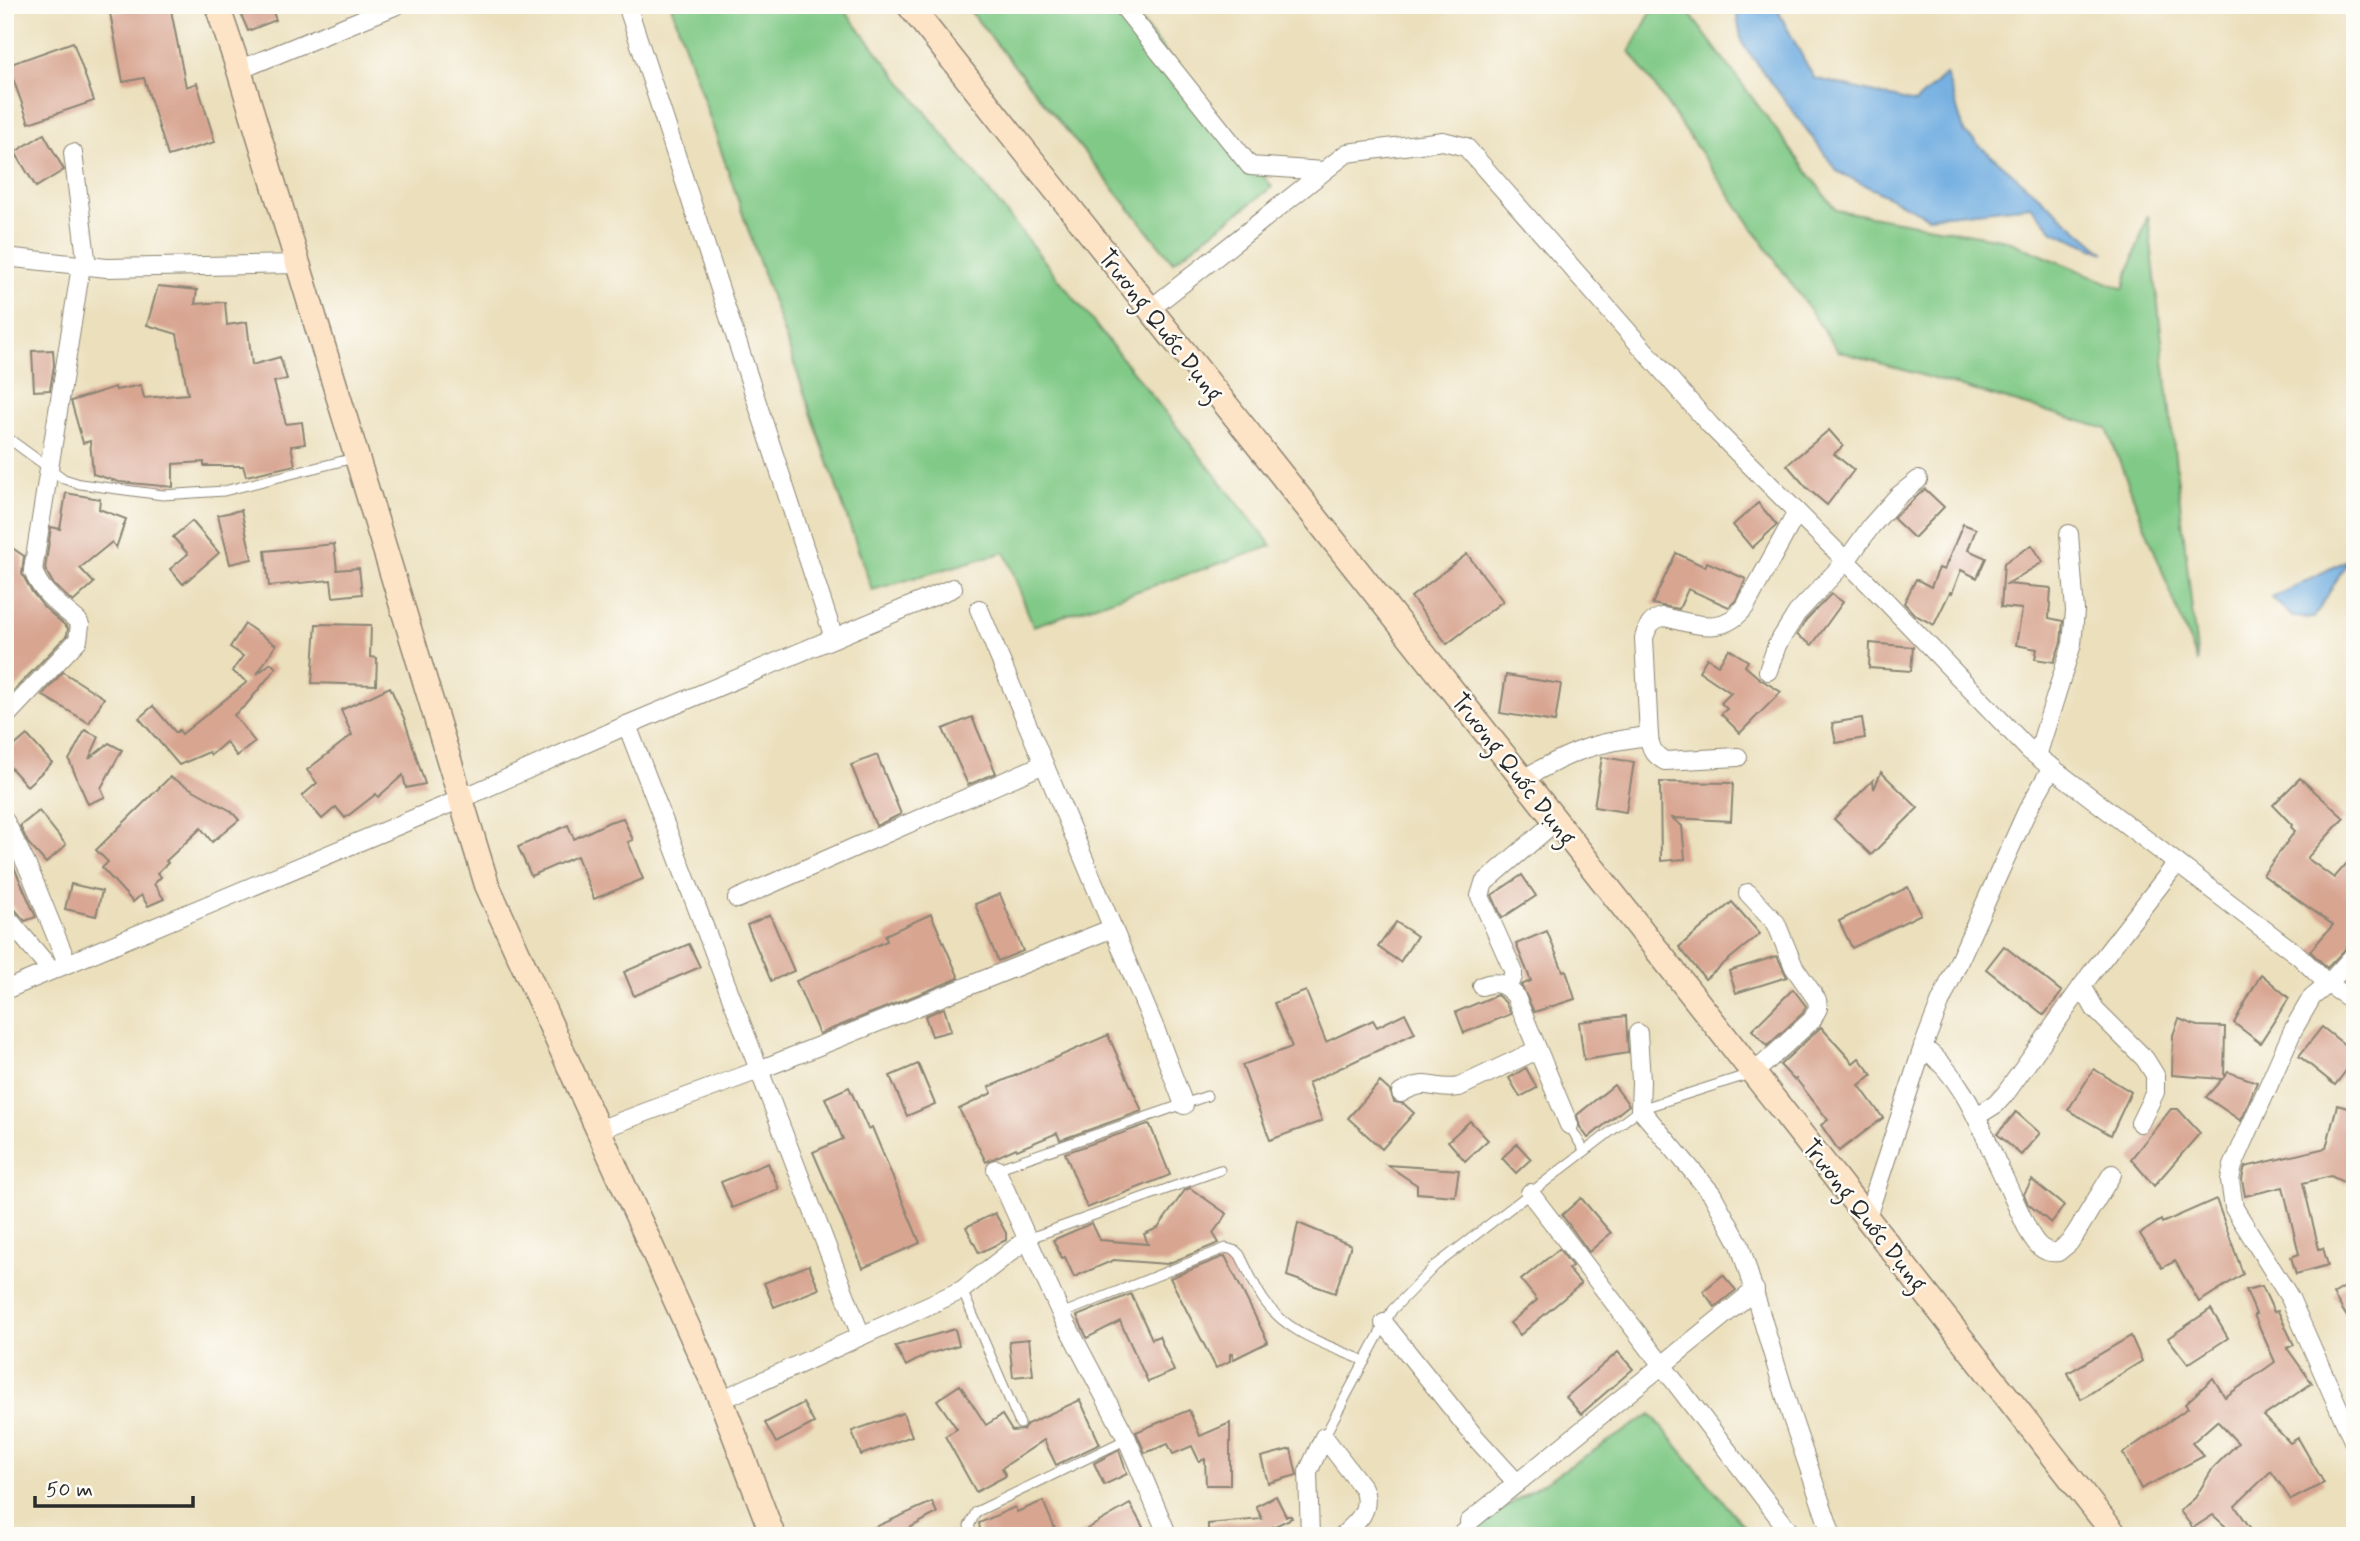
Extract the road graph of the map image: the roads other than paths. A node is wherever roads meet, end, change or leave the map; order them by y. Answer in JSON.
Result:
{"nodes":[{"id":1,"x":217,"y":5,"type":"edge"},
{"id":2,"x":397,"y":5,"type":"edge"},
{"id":3,"x":627,"y":5,"type":"edge"},
{"id":4,"x":909,"y":5,"type":"edge"},
{"id":5,"x":1122,"y":5,"type":"edge"},
{"id":6,"x":239,"y":70,"type":"junction"},
{"id":7,"x":74,"y":153,"type":"dead end"},
{"id":8,"x":1324,"y":171,"type":"junction"},
{"id":9,"x":5,"y":257,"type":"edge"},
{"id":10,"x":298,"y":264,"type":"junction"},
{"id":11,"x":84,"y":266,"type":"junction"},
{"id":12,"x":1149,"y":310,"type":"junction"},
{"id":13,"x":5,"y":436,"type":"edge"},
{"id":14,"x":358,"y":457,"type":"junction"},
{"id":15,"x":49,"y":470,"type":"junction"},
{"id":16,"x":1918,"y":480,"type":"dead end"},
{"id":17,"x":1797,"y":512,"type":"junction"},
{"id":18,"x":2069,"y":534,"type":"dead end"},
{"id":19,"x":1846,"y":561,"type":"junction"},
{"id":20,"x":953,"y":588,"type":"dead end"},
{"id":21,"x":979,"y":609,"type":"dead end"},
{"id":22,"x":834,"y":638,"type":"junction"},
{"id":23,"x":1768,"y":671,"type":"dead end"},
{"id":24,"x":5,"y":717,"type":"edge"},
{"id":25,"x":627,"y":725,"type":"junction"},
{"id":26,"x":1648,"y":736,"type":"junction"},
{"id":27,"x":1738,"y":757,"type":"dead end"},
{"id":28,"x":2045,"y":761,"type":"junction"},
{"id":29,"x":1044,"y":764,"type":"junction"},
{"id":30,"x":1523,"y":779,"type":"junction"},
{"id":31,"x":461,"y":799,"type":"junction"},
{"id":32,"x":5,"y":821,"type":"edge"},
{"id":33,"x":1556,"y":821,"type":"junction"},
{"id":34,"x":2177,"y":863,"type":"junction"},
{"id":35,"x":1748,"y":893,"type":"dead end"},
{"id":36,"x":737,"y":900,"type":"dead end"},
{"id":37,"x":5,"y":915,"type":"edge"},
{"id":38,"x":1112,"y":928,"type":"junction"},
{"id":39,"x":2355,"y":954,"type":"edge"},
{"id":40,"x":59,"y":966,"type":"junction"},
{"id":41,"x":2328,"y":984,"type":"junction"},
{"id":42,"x":1482,"y":986,"type":"dead end"},
{"id":43,"x":1506,"y":986,"type":"junction"},
{"id":44,"x":2082,"y":986,"type":"junction"},
{"id":45,"x":5,"y":990,"type":"edge"},
{"id":46,"x":2355,"y":1002,"type":"edge"},
{"id":47,"x":1638,"y":1033,"type":"dead end"},
{"id":48,"x":1923,"y":1047,"type":"junction"},
{"id":49,"x":1537,"y":1050,"type":"junction"},
{"id":50,"x":759,"y":1070,"type":"junction"},
{"id":51,"x":1754,"y":1073,"type":"junction"},
{"id":52,"x":1401,"y":1093,"type":"dead end"},
{"id":53,"x":1206,"y":1096,"type":"dead end"},
{"id":54,"x":1184,"y":1105,"type":"junction"},
{"id":55,"x":1640,"y":1109,"type":"junction"},
{"id":56,"x":1977,"y":1116,"type":"junction"},
{"id":57,"x":2140,"y":1123,"type":"dead end"},
{"id":58,"x":1569,"y":1125,"type":"joint"},
{"id":59,"x":598,"y":1130,"type":"junction"},
{"id":60,"x":1584,"y":1150,"type":"junction"},
{"id":61,"x":996,"y":1169,"type":"joint"},
{"id":62,"x":1220,"y":1170,"type":"dead end"},
{"id":63,"x":2112,"y":1174,"type":"dead end"},
{"id":64,"x":1530,"y":1193,"type":"junction"},
{"id":65,"x":1867,"y":1217,"type":"junction"},
{"id":66,"x":1027,"y":1239,"type":"junction"},
{"id":67,"x":962,"y":1290,"type":"junction"},
{"id":68,"x":1755,"y":1290,"type":"junction"},
{"id":69,"x":1061,"y":1314,"type":"junction"},
{"id":70,"x":1384,"y":1324,"type":"junction"},
{"id":71,"x":861,"y":1336,"type":"junction"},
{"id":72,"x":1365,"y":1361,"type":"junction"},
{"id":73,"x":1662,"y":1365,"type":"junction"},
{"id":74,"x":721,"y":1400,"type":"junction"},
{"id":75,"x":1020,"y":1424,"type":"dead end"},
{"id":76,"x":1324,"y":1437,"type":"junction"},
{"id":77,"x":1127,"y":1439,"type":"junction"},
{"id":78,"x":2355,"y":1445,"type":"edge"},
{"id":79,"x":1517,"y":1483,"type":"junction"},
{"id":80,"x":1469,"y":1522,"type":"joint"},
{"id":81,"x":774,"y":1536,"type":"edge"},
{"id":82,"x":973,"y":1536,"type":"edge"},
{"id":83,"x":1168,"y":1536,"type":"edge"},
{"id":84,"x":1310,"y":1536,"type":"edge"},
{"id":85,"x":1342,"y":1536,"type":"edge"},
{"id":86,"x":1454,"y":1536,"type":"edge"},
{"id":87,"x":1793,"y":1536,"type":"edge"},
{"id":88,"x":1832,"y":1536,"type":"edge"},
{"id":89,"x":2116,"y":1536,"type":"edge"}],
"edges":[{"from":1,"to":6,"type":"street"},
{"from":2,"to":6,"type":"street"},
{"from":3,"to":22,"type":"street"},
{"from":4,"to":12,"type":"street","name":"Trương Quốc Dụng"},
{"from":5,"to":8,"type":"street"},
{"from":6,"to":10,"type":"street"},
{"from":7,"to":11,"type":"street"},
{"from":8,"to":12,"type":"street"},
{"from":8,"to":17,"type":"street"},
{"from":9,"to":11,"type":"street"},
{"from":10,"to":11,"type":"street"},
{"from":10,"to":14,"type":"street"},
{"from":11,"to":15,"type":"street"},
{"from":12,"to":30,"type":"street","name":"Trương Quốc Dụng"},
{"from":13,"to":15,"type":"lane"},
{"from":14,"to":15,"type":"lane"},
{"from":14,"to":31,"type":"street"},
{"from":15,"to":24,"type":"street"},
{"from":16,"to":19,"type":"street"},
{"from":17,"to":19,"type":"street"},
{"from":17,"to":26,"type":"street"},
{"from":18,"to":28,"type":"street"},
{"from":19,"to":23,"type":"street"},
{"from":19,"to":28,"type":"street"},
{"from":20,"to":22,"type":"street"},
{"from":21,"to":29,"type":"street"},
{"from":22,"to":25,"type":"street"},
{"from":25,"to":31,"type":"street"},
{"from":25,"to":50,"type":"street"},
{"from":26,"to":27,"type":"street"},
{"from":26,"to":30,"type":"street"},
{"from":28,"to":34,"type":"street"},
{"from":28,"to":48,"type":"street"},
{"from":29,"to":36,"type":"street"},
{"from":29,"to":38,"type":"street"},
{"from":30,"to":33,"type":"street","name":"Trương Quốc Dụng"},
{"from":31,"to":40,"type":"street"},
{"from":31,"to":59,"type":"street"},
{"from":32,"to":40,"type":"street"},
{"from":33,"to":43,"type":"street"},
{"from":33,"to":51,"type":"street","name":"Trương Quốc Dụng"},
{"from":34,"to":41,"type":"street"},
{"from":34,"to":44,"type":"street"},
{"from":35,"to":51,"type":"street"},
{"from":37,"to":40,"type":"street"},
{"from":38,"to":50,"type":"street"},
{"from":38,"to":54,"type":"street"},
{"from":39,"to":41,"type":"street"},
{"from":40,"to":45,"type":"street"},
{"from":41,"to":46,"type":"street"},
{"from":41,"to":78,"type":"street"},
{"from":42,"to":43,"type":"street"},
{"from":43,"to":49,"type":"street"},
{"from":44,"to":56,"type":"street"},
{"from":44,"to":57,"type":"street"},
{"from":47,"to":55,"type":"street"},
{"from":48,"to":56,"type":"street"},
{"from":48,"to":65,"type":"street"},
{"from":49,"to":52,"type":"street"},
{"from":49,"to":58,"type":"street"},
{"from":50,"to":59,"type":"street"},
{"from":50,"to":71,"type":"street"},
{"from":51,"to":55,"type":"lane"},
{"from":51,"to":65,"type":"street","name":"Trương Quốc Dụng"},
{"from":53,"to":54,"type":"lane"},
{"from":54,"to":61,"type":"lane"},
{"from":55,"to":60,"type":"lane"},
{"from":55,"to":68,"type":"street"},
{"from":56,"to":63,"type":"street"},
{"from":58,"to":60,"type":"lane"},
{"from":59,"to":74,"type":"street"},
{"from":60,"to":64,"type":"lane"},
{"from":61,"to":66,"type":"street"},
{"from":62,"to":66,"type":"lane"},
{"from":64,"to":70,"type":"lane"},
{"from":64,"to":73,"type":"street"},
{"from":65,"to":89,"type":"street","name":"Trương Quốc Dụng"},
{"from":66,"to":67,"type":"street"},
{"from":66,"to":69,"type":"street"},
{"from":67,"to":71,"type":"street"},
{"from":67,"to":75,"type":"lane"},
{"from":68,"to":73,"type":"street"},
{"from":68,"to":88,"type":"street"},
{"from":69,"to":72,"type":"lane"},
{"from":69,"to":77,"type":"street"},
{"from":70,"to":72,"type":"lane"},
{"from":70,"to":79,"type":"street"},
{"from":71,"to":74,"type":"street"},
{"from":72,"to":76,"type":"lane"},
{"from":73,"to":79,"type":"street"},
{"from":73,"to":87,"type":"street"},
{"from":74,"to":81,"type":"street"},
{"from":76,"to":84,"type":"street"},
{"from":76,"to":85,"type":"street"},
{"from":77,"to":82,"type":"lane"},
{"from":77,"to":83,"type":"street"},
{"from":79,"to":80,"type":"street"},
{"from":80,"to":86,"type":"lane"}]}
